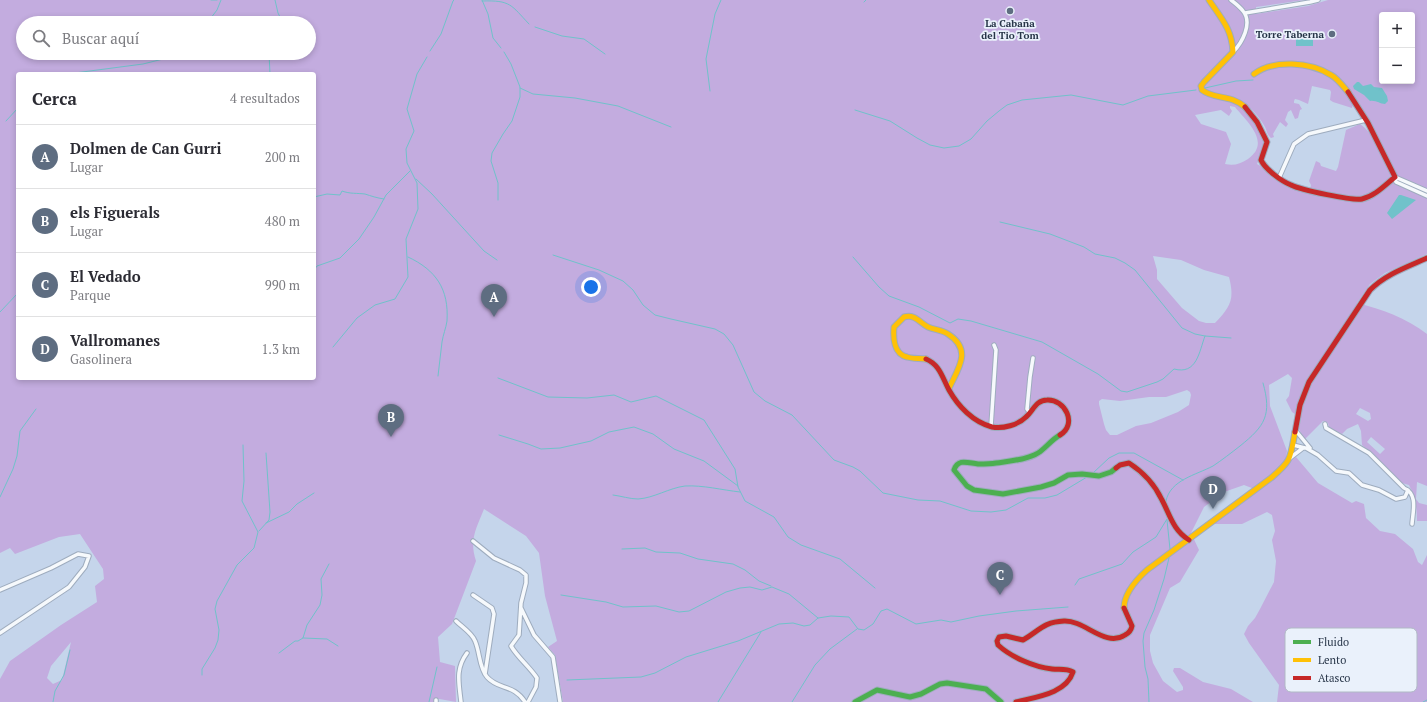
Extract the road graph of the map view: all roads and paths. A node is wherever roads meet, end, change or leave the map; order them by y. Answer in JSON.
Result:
{"nodes":[{"id":1,"x":1208,"y":0,"type":"edge"},
{"id":2,"x":1231,"y":0,"type":"edge"},
{"id":3,"x":1318,"y":0,"type":"edge"},
{"id":4,"x":1244,"y":13,"type":"junction"},
{"id":5,"x":1234,"y":52,"type":"junction"},
{"id":6,"x":1254,"y":74,"type":"dead end"},
{"id":7,"x":1366,"y":120,"type":"junction"},
{"id":8,"x":1279,"y":178,"type":"junction"},
{"id":9,"x":1395,"y":178,"type":"junction"},
{"id":10,"x":1427,"y":191,"type":"edge"},
{"id":11,"x":1427,"y":196,"type":"edge"},
{"id":12,"x":1427,"y":258,"type":"edge"},
{"id":13,"x":1427,"y":261,"type":"edge"},
{"id":14,"x":1393,"y":273,"type":"junction"},
{"id":15,"x":994,"y":345,"type":"dead end"},
{"id":16,"x":1033,"y":358,"type":"dead end"},
{"id":17,"x":949,"y":388,"type":"junction"},
{"id":18,"x":1030,"y":413,"type":"junction"},
{"id":19,"x":1325,"y":424,"type":"dead end"},
{"id":20,"x":991,"y":426,"type":"junction"},
{"id":21,"x":1296,"y":431,"type":"junction"},
{"id":22,"x":1301,"y":438,"type":"junction"},
{"id":23,"x":1296,"y":445,"type":"junction"},
{"id":24,"x":1306,"y":448,"type":"junction"},
{"id":25,"x":1312,"y":451,"type":"junction"},
{"id":26,"x":1290,"y":459,"type":"junction"},
{"id":27,"x":1408,"y":490,"type":"junction"},
{"id":28,"x":1412,"y":524,"type":"dead end"},
{"id":29,"x":1189,"y":540,"type":"junction"},
{"id":30,"x":473,"y":541,"type":"dead end"},
{"id":31,"x":0,"y":590,"type":"edge"},
{"id":32,"x":473,"y":595,"type":"dead end"},
{"id":33,"x":521,"y":607,"type":"junction"},
{"id":34,"x":456,"y":621,"type":"dead end"},
{"id":35,"x":0,"y":633,"type":"edge"},
{"id":36,"x":467,"y":652,"type":"dead end"},
{"id":37,"x":485,"y":675,"type":"junction"},
{"id":38,"x":461,"y":702,"type":"edge"},
{"id":39,"x":526,"y":702,"type":"edge"},
{"id":40,"x":560,"y":702,"type":"edge"},
{"id":41,"x":855,"y":702,"type":"edge"},
{"id":42,"x":1001,"y":702,"type":"edge"},
{"id":43,"x":1016,"y":702,"type":"edge"}],
"edges":[{"from":1,"to":5,"type":"street"},
{"from":2,"to":4,"type":"street"},
{"from":3,"to":4,"type":"street"},
{"from":4,"to":5,"type":"street"},
{"from":5,"to":8,"type":"street"},
{"from":6,"to":7,"type":"street"},
{"from":7,"to":8,"type":"street"},
{"from":7,"to":9,"type":"street"},
{"from":8,"to":9,"type":"street"},
{"from":9,"to":10,"type":"street"},
{"from":9,"to":11,"type":"street"},
{"from":12,"to":14,"type":"street"},
{"from":13,"to":14,"type":"street"},
{"from":14,"to":21,"type":"street"},
{"from":15,"to":20,"type":"street"},
{"from":16,"to":18,"type":"street"},
{"from":17,"to":17,"type":"street"},
{"from":17,"to":20,"type":"street"},
{"from":18,"to":20,"type":"street"},
{"from":18,"to":29,"type":"street"},
{"from":19,"to":27,"type":"street"},
{"from":21,"to":22,"type":"street"},
{"from":21,"to":23,"type":"street"},
{"from":22,"to":23,"type":"street"},
{"from":22,"to":25,"type":"street"},
{"from":23,"to":24,"type":"street"},
{"from":23,"to":26,"type":"street"},
{"from":24,"to":25,"type":"street"},
{"from":24,"to":26,"type":"street"},
{"from":25,"to":27,"type":"street"},
{"from":26,"to":29,"type":"street"},
{"from":27,"to":28,"type":"street"},
{"from":29,"to":43,"type":"street"},
{"from":30,"to":33,"type":"street"},
{"from":31,"to":35,"type":"street"},
{"from":32,"to":37,"type":"street"},
{"from":33,"to":39,"type":"street"},
{"from":33,"to":40,"type":"street"},
{"from":34,"to":37,"type":"street"},
{"from":36,"to":38,"type":"street"},
{"from":37,"to":39,"type":"street"},
{"from":41,"to":42,"type":"street"}]}
